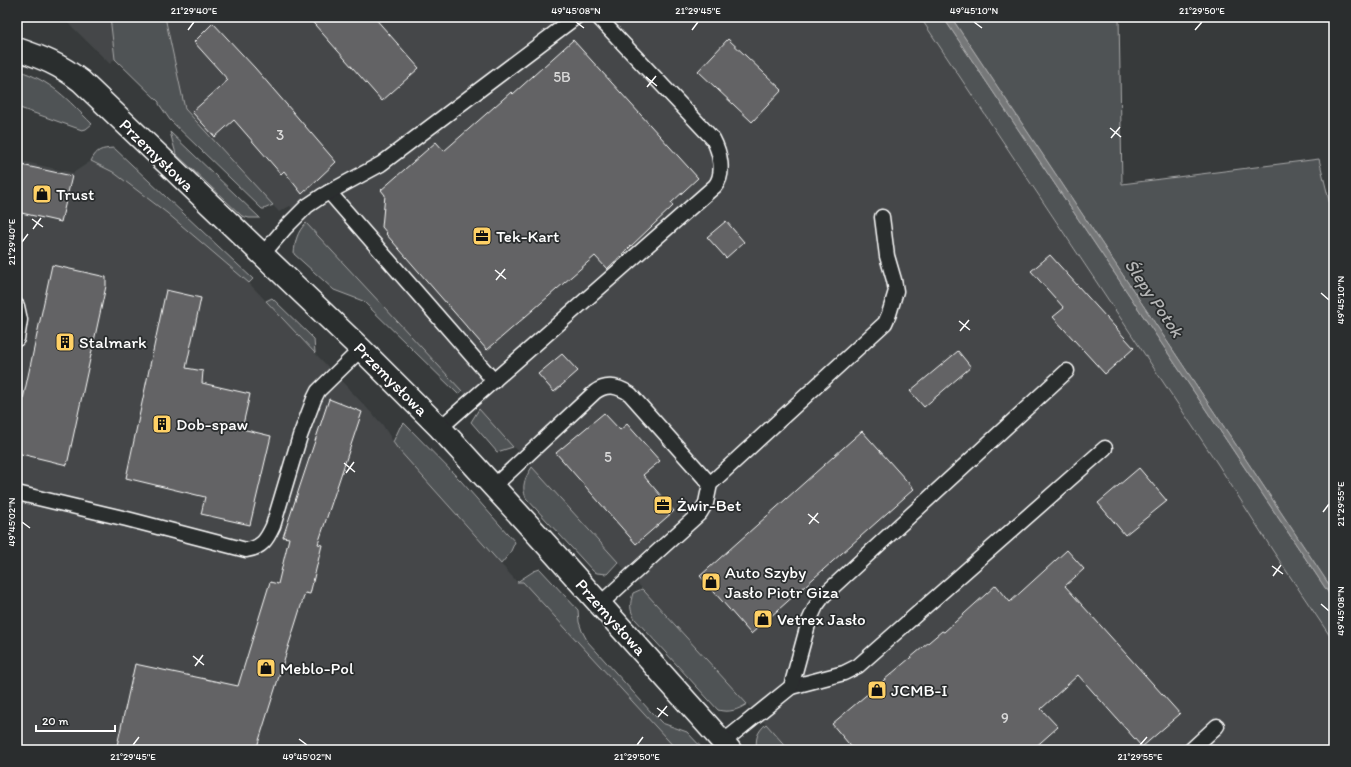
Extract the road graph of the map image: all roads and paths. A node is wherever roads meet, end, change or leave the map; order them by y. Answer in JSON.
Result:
{"nodes":[{"id":1,"x":576,"y":17,"type":"edge"},
{"id":2,"x":598,"y":17,"type":"edge"},
{"id":3,"x":17,"y":49,"type":"edge"},
{"id":4,"x":329,"y":192,"type":"junction"},
{"id":5,"x":882,"y":217,"type":"dead end"},
{"id":6,"x":262,"y":255,"type":"junction"},
{"id":7,"x":17,"y":306,"type":"edge"},
{"id":8,"x":17,"y":339,"type":"edge"},
{"id":9,"x":361,"y":349,"type":"junction"},
{"id":10,"x":1067,"y":371,"type":"dead end"},
{"id":11,"x":494,"y":381,"type":"junction"},
{"id":12,"x":440,"y":428,"type":"junction"},
{"id":13,"x":1105,"y":448,"type":"dead end"},
{"id":14,"x":710,"y":484,"type":"junction"},
{"id":15,"x":494,"y":486,"type":"junction"},
{"id":16,"x":17,"y":493,"type":"edge"},
{"id":17,"x":600,"y":604,"type":"junction"},
{"id":18,"x":791,"y":688,"type":"junction"},
{"id":19,"x":1217,"y":726,"type":"dead end"},
{"id":20,"x":726,"y":746,"type":"edge"},
{"id":21,"x":1191,"y":750,"type":"edge"}],
"edges":[{"from":1,"to":4,"type":"lane"},
{"from":2,"to":11,"type":"lane"},
{"from":3,"to":6,"type":"street","name":"Przemysłowa"},
{"from":4,"to":6,"type":"lane"},
{"from":4,"to":11,"type":"lane"},
{"from":5,"to":14,"type":"lane"},
{"from":6,"to":9,"type":"street","name":"Przemysłowa"},
{"from":7,"to":8,"type":"lane"},
{"from":9,"to":12,"type":"street","name":"Przemysłowa"},
{"from":9,"to":16,"type":"lane"},
{"from":10,"to":18,"type":"lane"},
{"from":11,"to":12,"type":"lane"},
{"from":12,"to":15,"type":"street","name":"Przemysłowa"},
{"from":13,"to":18,"type":"lane"},
{"from":14,"to":15,"type":"lane"},
{"from":14,"to":17,"type":"lane"},
{"from":15,"to":17,"type":"street","name":"Przemysłowa"},
{"from":17,"to":20,"type":"street","name":"Przemysłowa"},
{"from":18,"to":20,"type":"lane"},
{"from":19,"to":21,"type":"lane"}]}
